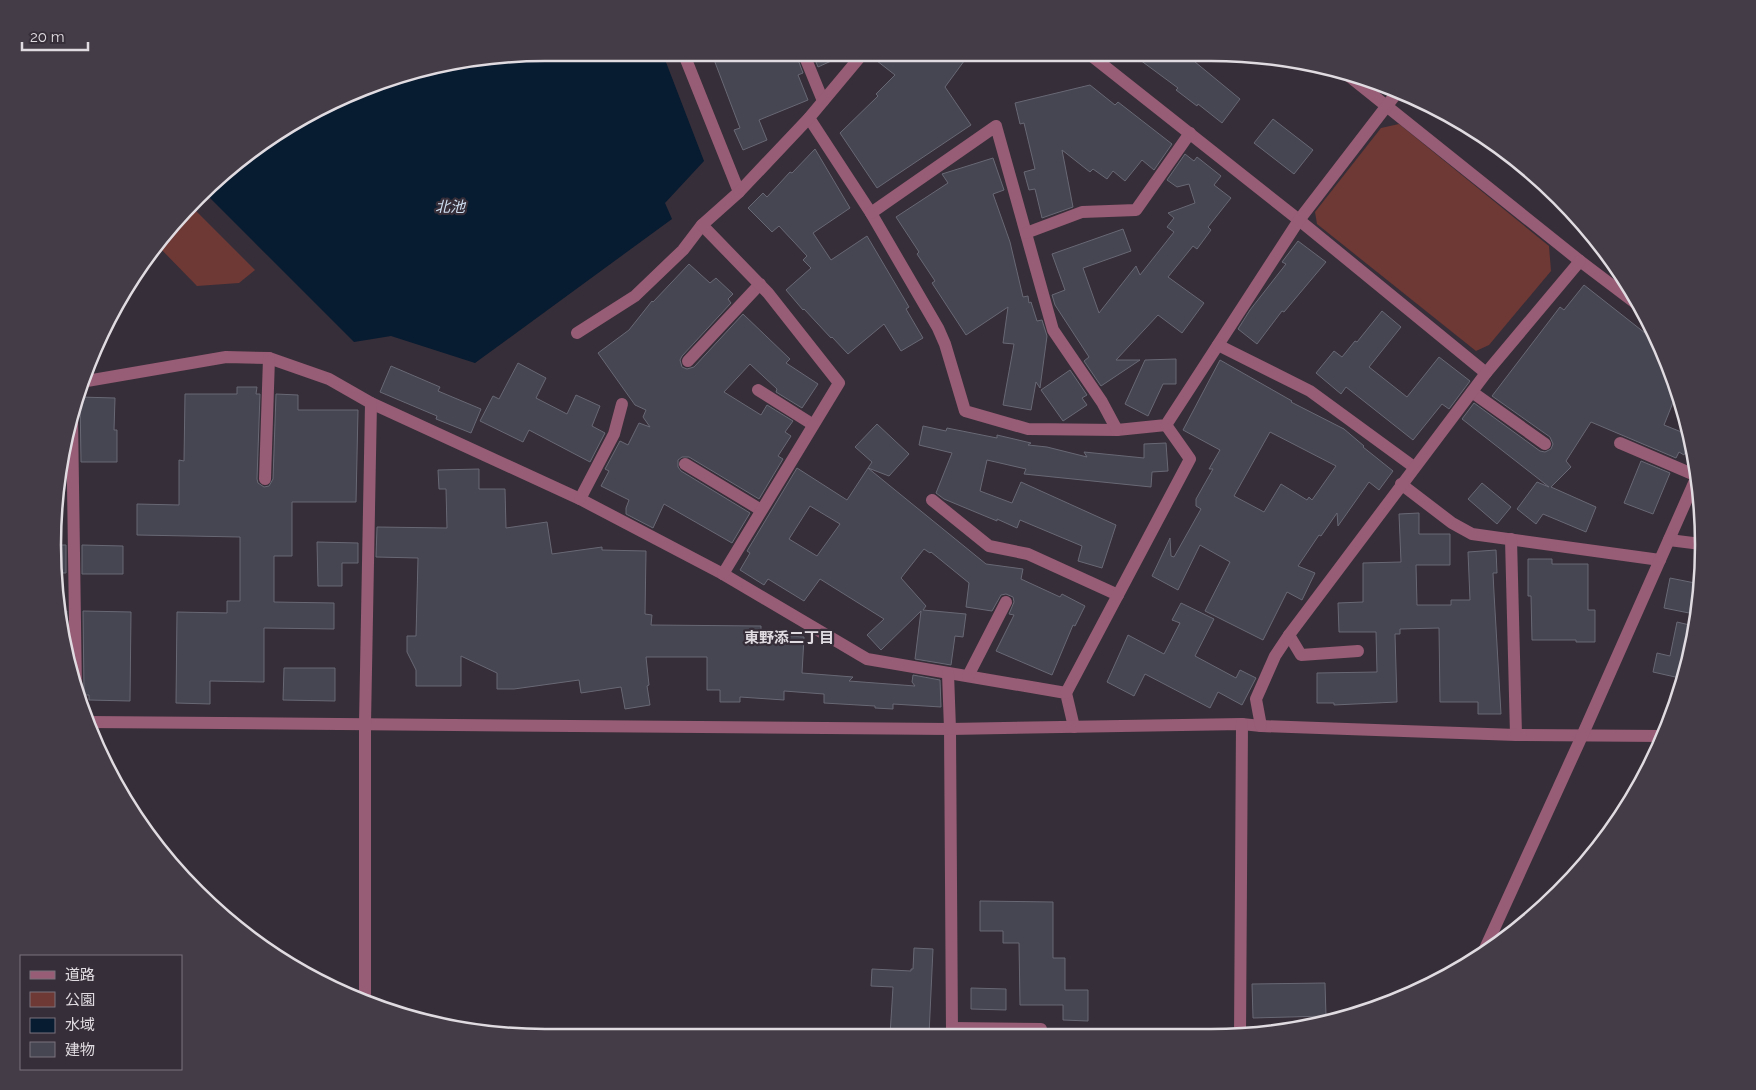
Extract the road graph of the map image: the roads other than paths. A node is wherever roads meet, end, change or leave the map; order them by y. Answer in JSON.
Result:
{"nodes":[{"id":1,"x":687,"y":61,"type":"edge"},
{"id":2,"x":807,"y":61,"type":"edge"},
{"id":3,"x":857,"y":61,"type":"edge"},
{"id":4,"x":1098,"y":61,"type":"edge"},
{"id":5,"x":1361,"y":85,"type":"edge"},
{"id":6,"x":1393,"y":97,"type":"edge"},
{"id":7,"x":823,"y":101,"type":"junction"},
{"id":8,"x":1386,"y":106,"type":"junction"},
{"id":9,"x":809,"y":118,"type":"junction"},
{"id":10,"x":1190,"y":133,"type":"junction"},
{"id":11,"x":740,"y":192,"type":"junction"},
{"id":12,"x":870,"y":213,"type":"junction"},
{"id":13,"x":1299,"y":220,"type":"junction"},
{"id":14,"x":702,"y":225,"type":"junction"},
{"id":15,"x":1026,"y":233,"type":"junction"},
{"id":16,"x":1580,"y":261,"type":"junction"},
{"id":17,"x":760,"y":284,"type":"junction"},
{"id":18,"x":1625,"y":295,"type":"edge"},
{"id":19,"x":577,"y":333,"type":"dead end"},
{"id":20,"x":1218,"y":345,"type":"junction"},
{"id":21,"x":269,"y":358,"type":"junction"},
{"id":22,"x":688,"y":361,"type":"dead end"},
{"id":23,"x":1486,"y":373,"type":"junction"},
{"id":24,"x":91,"y":380,"type":"edge"},
{"id":25,"x":758,"y":390,"type":"dead end"},
{"id":26,"x":1472,"y":392,"type":"junction"},
{"id":27,"x":370,"y":403,"type":"junction"},
{"id":28,"x":622,"y":404,"type":"dead end"},
{"id":29,"x":812,"y":424,"type":"junction"},
{"id":30,"x":1166,"y":425,"type":"junction"},
{"id":31,"x":1117,"y":430,"type":"junction"},
{"id":32,"x":1620,"y":443,"type":"dead end"},
{"id":33,"x":1545,"y":444,"type":"dead end"},
{"id":34,"x":72,"y":445,"type":"edge"},
{"id":35,"x":685,"y":464,"type":"dead end"},
{"id":36,"x":1414,"y":468,"type":"junction"},
{"id":37,"x":1689,"y":472,"type":"edge"},
{"id":38,"x":265,"y":479,"type":"dead end"},
{"id":39,"x":1401,"y":484,"type":"junction"},
{"id":40,"x":1692,"y":488,"type":"edge"},
{"id":41,"x":580,"y":499,"type":"junction"},
{"id":42,"x":932,"y":500,"type":"dead end"},
{"id":43,"x":761,"y":510,"type":"junction"},
{"id":44,"x":1511,"y":539,"type":"junction"},
{"id":45,"x":1669,"y":540,"type":"junction"},
{"id":46,"x":1695,"y":543,"type":"edge"},
{"id":47,"x":1660,"y":560,"type":"junction"},
{"id":48,"x":723,"y":574,"type":"junction"},
{"id":49,"x":1118,"y":595,"type":"junction"},
{"id":50,"x":1006,"y":602,"type":"dead end"},
{"id":51,"x":1289,"y":635,"type":"junction"},
{"id":52,"x":1358,"y":651,"type":"dead end"},
{"id":53,"x":76,"y":659,"type":"edge"},
{"id":54,"x":948,"y":673,"type":"junction"},
{"id":55,"x":968,"y":676,"type":"junction"},
{"id":56,"x":1066,"y":693,"type":"junction"},
{"id":57,"x":95,"y":722,"type":"edge"},
{"id":58,"x":365,"y":723,"type":"junction"},
{"id":59,"x":1242,"y":724,"type":"junction"},
{"id":60,"x":1261,"y":726,"type":"junction"},
{"id":61,"x":1074,"y":727,"type":"junction"},
{"id":62,"x":950,"y":729,"type":"junction"},
{"id":63,"x":1516,"y":735,"type":"junction"},
{"id":64,"x":1582,"y":736,"type":"junction"},
{"id":65,"x":1655,"y":736,"type":"edge"},
{"id":66,"x":1489,"y":941,"type":"edge"},
{"id":67,"x":365,"y":994,"type":"edge"},
{"id":68,"x":1240,"y":1028,"type":"edge"},
{"id":69,"x":952,"y":1029,"type":"edge"}],
"edges":[{"from":1,"to":11,"type":"street"},
{"from":2,"to":7,"type":"street"},
{"from":3,"to":7,"type":"street"},
{"from":4,"to":10,"type":"street"},
{"from":5,"to":8,"type":"street"},
{"from":6,"to":8,"type":"street"},
{"from":7,"to":9,"type":"street"},
{"from":8,"to":13,"type":"street"},
{"from":8,"to":16,"type":"street"},
{"from":9,"to":11,"type":"street"},
{"from":9,"to":12,"type":"street"},
{"from":10,"to":13,"type":"street"},
{"from":10,"to":15,"type":"street"},
{"from":11,"to":14,"type":"street"},
{"from":12,"to":15,"type":"street"},
{"from":12,"to":31,"type":"street"},
{"from":13,"to":20,"type":"street"},
{"from":13,"to":23,"type":"street"},
{"from":14,"to":17,"type":"street"},
{"from":14,"to":19,"type":"street"},
{"from":15,"to":31,"type":"street"},
{"from":16,"to":18,"type":"street"},
{"from":16,"to":23,"type":"street"},
{"from":17,"to":22,"type":"street"},
{"from":17,"to":29,"type":"street"},
{"from":20,"to":30,"type":"street"},
{"from":20,"to":36,"type":"street"},
{"from":21,"to":24,"type":"street"},
{"from":21,"to":27,"type":"street"},
{"from":21,"to":38,"type":"street"},
{"from":23,"to":26,"type":"street"},
{"from":25,"to":29,"type":"street"},
{"from":26,"to":33,"type":"street"},
{"from":26,"to":36,"type":"street"},
{"from":27,"to":41,"type":"street"},
{"from":27,"to":58,"type":"street"},
{"from":28,"to":41,"type":"street"},
{"from":29,"to":43,"type":"street"},
{"from":30,"to":31,"type":"street"},
{"from":30,"to":49,"type":"street"},
{"from":32,"to":37,"type":"street"},
{"from":34,"to":53,"type":"street"},
{"from":35,"to":43,"type":"street"},
{"from":36,"to":39,"type":"street"},
{"from":39,"to":44,"type":"street"},
{"from":39,"to":51,"type":"street"},
{"from":40,"to":45,"type":"street"},
{"from":41,"to":48,"type":"street"},
{"from":42,"to":49,"type":"street"},
{"from":43,"to":48,"type":"street"},
{"from":44,"to":47,"type":"street"},
{"from":44,"to":63,"type":"street"},
{"from":45,"to":46,"type":"street"},
{"from":45,"to":47,"type":"street"},
{"from":47,"to":64,"type":"street"},
{"from":48,"to":54,"type":"street"},
{"from":49,"to":56,"type":"street"},
{"from":50,"to":55,"type":"street"},
{"from":51,"to":52,"type":"street"},
{"from":51,"to":60,"type":"street"},
{"from":54,"to":55,"type":"street"},
{"from":54,"to":62,"type":"street"},
{"from":55,"to":56,"type":"street"},
{"from":56,"to":61,"type":"street"},
{"from":57,"to":58,"type":"street"},
{"from":58,"to":62,"type":"street"},
{"from":58,"to":67,"type":"street"},
{"from":59,"to":60,"type":"street"},
{"from":59,"to":61,"type":"street"},
{"from":59,"to":68,"type":"street"},
{"from":60,"to":63,"type":"street"},
{"from":61,"to":62,"type":"street"},
{"from":62,"to":69,"type":"street"},
{"from":63,"to":64,"type":"street"},
{"from":64,"to":65,"type":"street"},
{"from":64,"to":66,"type":"street"}]}
